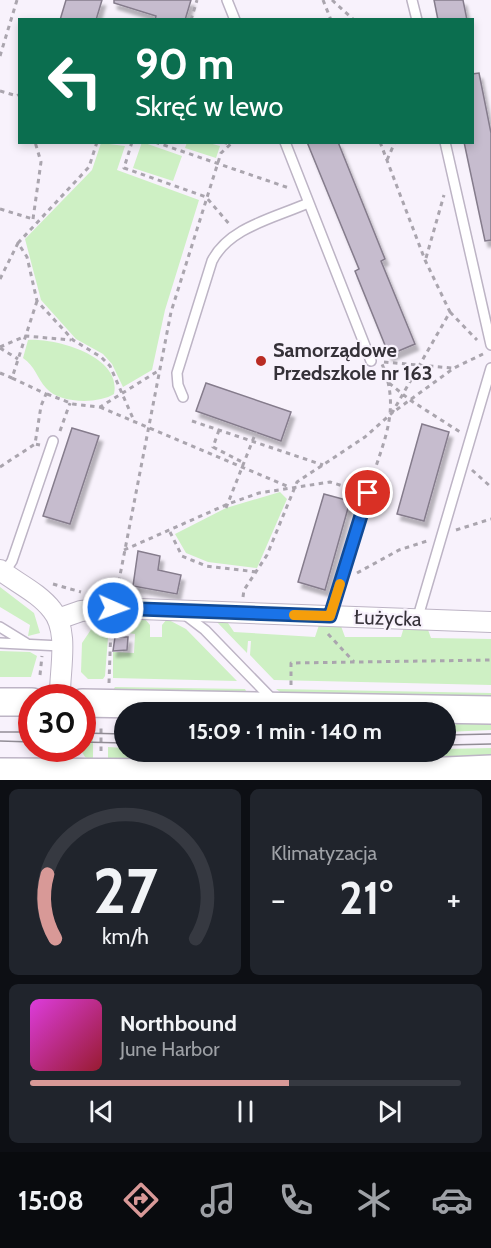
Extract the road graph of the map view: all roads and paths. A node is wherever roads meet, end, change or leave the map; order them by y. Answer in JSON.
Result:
{"nodes":[{"id":1,"x":17,"y":0,"type":"edge"},
{"id":2,"x":197,"y":0,"type":"edge"},
{"id":3,"x":226,"y":0,"type":"edge"},
{"id":4,"x":323,"y":0,"type":"edge"},
{"id":5,"x":332,"y":0,"type":"edge"},
{"id":6,"x":412,"y":0,"type":"edge"},
{"id":7,"x":192,"y":18,"type":"edge"},
{"id":8,"x":234,"y":18,"type":"edge"},
{"id":9,"x":330,"y":18,"type":"edge"},
{"id":10,"x":352,"y":18,"type":"edge"},
{"id":11,"x":416,"y":18,"type":"edge"},
{"id":12,"x":0,"y":31,"type":"edge"},
{"id":13,"x":7,"y":33,"type":"junction"},
{"id":14,"x":0,"y":56,"type":"edge"},
{"id":15,"x":0,"y":91,"type":"edge"},
{"id":16,"x":18,"y":95,"type":"edge"},
{"id":17,"x":36,"y":144,"type":"edge"},
{"id":18,"x":96,"y":144,"type":"edge"},
{"id":19,"x":131,"y":144,"type":"edge"},
{"id":20,"x":161,"y":144,"type":"edge"},
{"id":21,"x":230,"y":144,"type":"edge"},
{"id":22,"x":286,"y":144,"type":"edge"},
{"id":23,"x":381,"y":144,"type":"edge"},
{"id":24,"x":394,"y":144,"type":"edge"},
{"id":25,"x":446,"y":144,"type":"edge"},
{"id":26,"x":387,"y":160,"type":"junction"},
{"id":27,"x":218,"y":164,"type":"junction"},
{"id":28,"x":452,"y":170,"type":"junction"},
{"id":29,"x":305,"y":194,"type":"junction"},
{"id":30,"x":206,"y":197,"type":"junction"},
{"id":31,"x":308,"y":203,"type":"junction"},
{"id":32,"x":0,"y":209,"type":"edge"},
{"id":33,"x":35,"y":221,"type":"junction"},
{"id":34,"x":237,"y":233,"type":"junction"},
{"id":35,"x":18,"y":243,"type":"junction"},
{"id":36,"x":425,"y":260,"type":"junction"},
{"id":37,"x":0,"y":279,"type":"edge"},
{"id":38,"x":37,"y":301,"type":"junction"},
{"id":39,"x":450,"y":312,"type":"junction"},
{"id":40,"x":26,"y":336,"type":"junction"},
{"id":41,"x":73,"y":340,"type":"junction"},
{"id":42,"x":480,"y":343,"type":"dead end"},
{"id":43,"x":0,"y":348,"type":"edge"},
{"id":44,"x":489,"y":348,"type":"edge"},
{"id":45,"x":18,"y":359,"type":"junction"},
{"id":46,"x":371,"y":361,"type":"dead end"},
{"id":47,"x":419,"y":365,"type":"junction"},
{"id":48,"x":454,"y":368,"type":"junction"},
{"id":49,"x":491,"y":368,"type":"edge"},
{"id":50,"x":158,"y":371,"type":"junction"},
{"id":51,"x":0,"y":373,"type":"edge"},
{"id":52,"x":12,"y":378,"type":"junction"},
{"id":53,"x":389,"y":382,"type":"junction"},
{"id":54,"x":121,"y":393,"type":"junction"},
{"id":55,"x":46,"y":394,"type":"junction"},
{"id":56,"x":403,"y":394,"type":"junction"},
{"id":57,"x":183,"y":397,"type":"dead end"},
{"id":58,"x":410,"y":400,"type":"junction"},
{"id":59,"x":70,"y":403,"type":"junction"},
{"id":60,"x":100,"y":407,"type":"junction"},
{"id":61,"x":392,"y":413,"type":"junction"},
{"id":62,"x":66,"y":416,"type":"dead end"},
{"id":63,"x":192,"y":421,"type":"dead end"},
{"id":64,"x":135,"y":423,"type":"junction"},
{"id":65,"x":148,"y":425,"type":"junction"},
{"id":66,"x":219,"y":430,"type":"junction"},
{"id":67,"x":256,"y":432,"type":"dead end"},
{"id":68,"x":465,"y":435,"type":"dead end"},
{"id":69,"x":253,"y":441,"type":"junction"},
{"id":70,"x":35,"y":444,"type":"junction"},
{"id":71,"x":52,"y":445,"type":"joint"},
{"id":72,"x":464,"y":463,"type":"junction"},
{"id":73,"x":243,"y":465,"type":"junction"},
{"id":74,"x":323,"y":465,"type":"junction"},
{"id":75,"x":0,"y":467,"type":"edge"},
{"id":76,"x":374,"y":474,"type":"dead end"},
{"id":77,"x":292,"y":487,"type":"junction"},
{"id":78,"x":491,"y":487,"type":"edge"},
{"id":79,"x":368,"y":493,"type":"joint"},
{"id":80,"x":227,"y":506,"type":"junction"},
{"id":81,"x":491,"y":519,"type":"edge"},
{"id":82,"x":170,"y":532,"type":"junction"},
{"id":83,"x":442,"y":535,"type":"junction"},
{"id":84,"x":124,"y":550,"type":"junction"},
{"id":85,"x":2,"y":571,"type":"edge"},
{"id":86,"x":257,"y":572,"type":"junction"},
{"id":87,"x":342,"y":581,"type":"junction"},
{"id":88,"x":46,"y":582,"type":"dead end"},
{"id":89,"x":82,"y":592,"type":"dead end"},
{"id":90,"x":243,"y":602,"type":"dead end"},
{"id":91,"x":113,"y":608,"type":"junction"},
{"id":92,"x":176,"y":610,"type":"junction"},
{"id":93,"x":320,"y":616,"type":"junction"},
{"id":94,"x":58,"y":619,"type":"junction"},
{"id":95,"x":417,"y":620,"type":"junction"},
{"id":96,"x":491,"y":622,"type":"edge"},
{"id":97,"x":0,"y":627,"type":"edge"},
{"id":98,"x":0,"y":643,"type":"edge"},
{"id":99,"x":27,"y":644,"type":"junction"},
{"id":100,"x":52,"y":646,"type":"junction"},
{"id":101,"x":491,"y":660,"type":"edge"},
{"id":102,"x":354,"y":662,"type":"junction"},
{"id":103,"x":40,"y":675,"type":"dead end"},
{"id":104,"x":109,"y":683,"type":"dead end"},
{"id":105,"x":58,"y":684,"type":"edge"},
{"id":106,"x":284,"y":696,"type":"junction"},
{"id":107,"x":0,"y":702,"type":"edge"},
{"id":108,"x":18,"y":702,"type":"edge"},
{"id":109,"x":96,"y":703,"type":"edge"},
{"id":110,"x":491,"y":710,"type":"edge"},
{"id":111,"x":101,"y":729,"type":"dead end"},
{"id":112,"x":101,"y":747,"type":"dead end"},
{"id":113,"x":62,"y":767,"type":"edge"},
{"id":114,"x":491,"y":769,"type":"edge"},
{"id":115,"x":0,"y":772,"type":"edge"}],
"edges":[{"from":1,"to":13,"type":"path"},
{"from":2,"to":7,"type":"path"},
{"from":3,"to":8,"type":"lane"},
{"from":4,"to":9,"type":"path"},
{"from":5,"to":10,"type":"path"},
{"from":6,"to":11,"type":"lane"},
{"from":12,"to":13,"type":"path"},
{"from":13,"to":14,"type":"path"},
{"from":15,"to":16,"type":"path"},
{"from":17,"to":33,"type":"path"},
{"from":18,"to":33,"type":"path"},
{"from":19,"to":30,"type":"path"},
{"from":20,"to":27,"type":"path"},
{"from":21,"to":27,"type":"path"},
{"from":22,"to":29,"type":"lane"},
{"from":23,"to":26,"type":"path"},
{"from":24,"to":26,"type":"path"},
{"from":25,"to":28,"type":"lane"},
{"from":26,"to":36,"type":"path"},
{"from":27,"to":29,"type":"path"},
{"from":27,"to":30,"type":"path"},
{"from":28,"to":36,"type":"path"},
{"from":28,"to":44,"type":"lane"},
{"from":29,"to":31,"type":"lane"},
{"from":30,"to":34,"type":"path"},
{"from":30,"to":50,"type":"path"},
{"from":31,"to":34,"type":"lane"},
{"from":31,"to":46,"type":"lane"},
{"from":32,"to":33,"type":"path"},
{"from":33,"to":35,"type":"path"},
{"from":34,"to":57,"type":"lane"},
{"from":35,"to":37,"type":"path"},
{"from":35,"to":38,"type":"path"},
{"from":36,"to":39,"type":"path"},
{"from":38,"to":40,"type":"path"},
{"from":38,"to":41,"type":"path"},
{"from":39,"to":42,"type":"path"},
{"from":39,"to":47,"type":"path"},
{"from":40,"to":41,"type":"path"},
{"from":40,"to":43,"type":"path"},
{"from":40,"to":45,"type":"path"},
{"from":41,"to":54,"type":"path"},
{"from":43,"to":45,"type":"path"},
{"from":44,"to":48,"type":"path"},
{"from":45,"to":52,"type":"path"},
{"from":47,"to":48,"type":"path"},
{"from":47,"to":53,"type":"path"},
{"from":47,"to":56,"type":"path"},
{"from":48,"to":58,"type":"path"},
{"from":49,"to":72,"type":"lane"},
{"from":50,"to":54,"type":"path"},
{"from":50,"to":65,"type":"path"},
{"from":51,"to":52,"type":"path"},
{"from":52,"to":55,"type":"path"},
{"from":53,"to":56,"type":"path"},
{"from":53,"to":61,"type":"path"},
{"from":54,"to":60,"type":"path"},
{"from":54,"to":64,"type":"path"},
{"from":55,"to":59,"type":"path"},
{"from":55,"to":70,"type":"path"},
{"from":56,"to":58,"type":"path"},
{"from":56,"to":61,"type":"path"},
{"from":58,"to":61,"type":"path"},
{"from":58,"to":68,"type":"path"},
{"from":59,"to":60,"type":"path"},
{"from":59,"to":62,"type":"path"},
{"from":60,"to":64,"type":"path"},
{"from":61,"to":74,"type":"path"},
{"from":61,"to":76,"type":"path"},
{"from":63,"to":66,"type":"path"},
{"from":64,"to":65,"type":"path"},
{"from":65,"to":73,"type":"path"},
{"from":65,"to":84,"type":"path"},
{"from":66,"to":69,"type":"path"},
{"from":66,"to":73,"type":"path"},
{"from":67,"to":69,"type":"path"},
{"from":69,"to":73,"type":"path"},
{"from":69,"to":74,"type":"path"},
{"from":70,"to":71,"type":"path"},
{"from":70,"to":75,"type":"path"},
{"from":71,"to":85,"type":"lane"},
{"from":72,"to":78,"type":"path"},
{"from":72,"to":83,"type":"lane"},
{"from":73,"to":77,"type":"path"},
{"from":73,"to":80,"type":"path"},
{"from":74,"to":77,"type":"path"},
{"from":77,"to":79,"type":"path"},
{"from":77,"to":80,"type":"path"},
{"from":77,"to":86,"type":"path"},
{"from":79,"to":87,"type":"lane"},
{"from":80,"to":82,"type":"path"},
{"from":81,"to":83,"type":"path"},
{"from":82,"to":84,"type":"path"},
{"from":82,"to":86,"type":"path"},
{"from":83,"to":87,"type":"path"},
{"from":83,"to":95,"type":"lane"},
{"from":84,"to":91,"type":"path"},
{"from":85,"to":94,"type":"street"},
{"from":86,"to":90,"type":"path"},
{"from":87,"to":93,"type":"lane"},
{"from":88,"to":89,"type":"path"},
{"from":91,"to":92,"type":"street","name":"Łużycka"},
{"from":91,"to":94,"type":"street","name":"Łużycka"},
{"from":91,"to":104,"type":"path"},
{"from":92,"to":93,"type":"street","name":"Łużycka"},
{"from":92,"to":106,"type":"lane"},
{"from":93,"to":95,"type":"street","name":"Łużycka"},
{"from":93,"to":102,"type":"path"},
{"from":94,"to":100,"type":"street"},
{"from":95,"to":96,"type":"street","name":"Łużycka"},
{"from":97,"to":99,"type":"lane"},
{"from":98,"to":99,"type":"lane"},
{"from":99,"to":100,"type":"lane"},
{"from":100,"to":103,"type":"path"},
{"from":100,"to":105,"type":"street"},
{"from":101,"to":102,"type":"path"},
{"from":102,"to":106,"type":"path"},
{"from":106,"to":109,"type":"main road"},
{"from":106,"to":110,"type":"main road"},
{"from":107,"to":108,"type":"main road"},
{"from":111,"to":112,"type":"path"},
{"from":113,"to":114,"type":"main road"},
{"from":113,"to":115,"type":"main road"}]}
